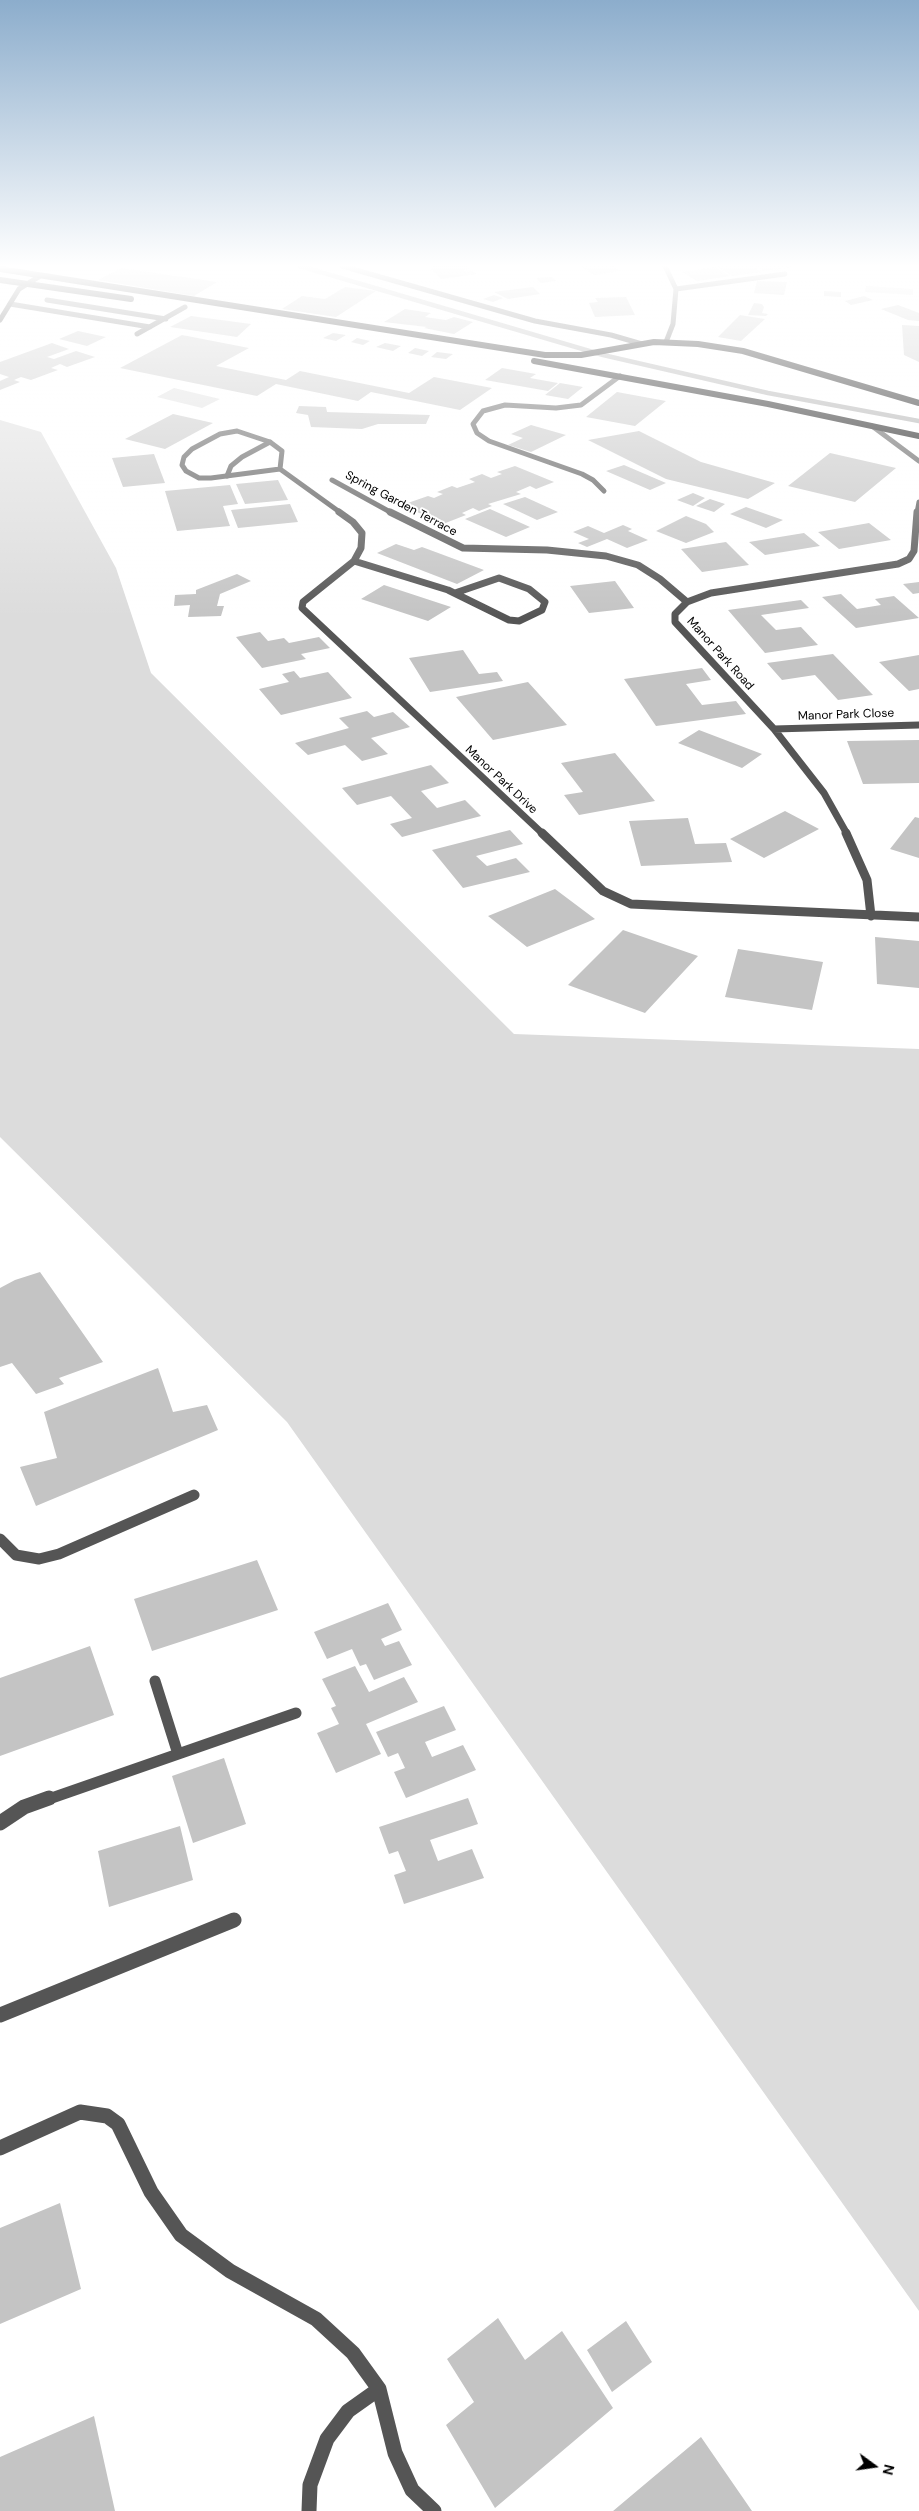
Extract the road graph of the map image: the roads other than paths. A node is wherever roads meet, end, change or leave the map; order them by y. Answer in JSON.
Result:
{"nodes":[{"id":1,"x":610,"y":383,"type":"edge"},
{"id":2,"x":658,"y":383,"type":"edge"},
{"id":3,"x":671,"y":383,"type":"edge"},
{"id":4,"x":852,"y":383,"type":"edge"},
{"id":5,"x":919,"y":403,"type":"edge"},
{"id":6,"x":768,"y":404,"type":"junction"},
{"id":7,"x":872,"y":426,"type":"junction"},
{"id":8,"x":919,"y":436,"type":"edge"},
{"id":9,"x":270,"y":442,"type":"junction"},
{"id":10,"x":919,"y":461,"type":"edge"},
{"id":11,"x":280,"y":469,"type":"junction"},
{"id":12,"x":227,"y":476,"type":"junction"},
{"id":13,"x":332,"y":480,"type":"dead end"},
{"id":14,"x":604,"y":491,"type":"dead end"},
{"id":15,"x":919,"y":502,"type":"edge"},
{"id":16,"x":354,"y":561,"type":"junction"},
{"id":17,"x":455,"y":594,"type":"junction"},
{"id":18,"x":686,"y":602,"type":"junction"},
{"id":19,"x":919,"y":725,"type":"edge"},
{"id":20,"x":774,"y":729,"type":"junction"},
{"id":21,"x":871,"y":916,"type":"junction"},
{"id":22,"x":919,"y":917,"type":"edge"},
{"id":23,"x":194,"y":1495,"type":"dead end"},
{"id":24,"x":0,"y":1539,"type":"edge"},
{"id":25,"x":155,"y":1681,"type":"dead end"},
{"id":26,"x":296,"y":1713,"type":"dead end"},
{"id":27,"x":178,"y":1754,"type":"junction"},
{"id":28,"x":0,"y":1823,"type":"edge"},
{"id":29,"x":234,"y":1920,"type":"dead end"},
{"id":30,"x":0,"y":2015,"type":"edge"},
{"id":31,"x":0,"y":2148,"type":"edge"},
{"id":32,"x":379,"y":2389,"type":"junction"},
{"id":33,"x":309,"y":2511,"type":"edge"},
{"id":34,"x":434,"y":2511,"type":"edge"}],
"edges":[{"from":1,"to":14,"type":"street"},
{"from":2,"to":6,"type":"main road"},
{"from":3,"to":6,"type":"main road"},
{"from":4,"to":5,"type":"main road"},
{"from":6,"to":7,"type":"main road"},
{"from":7,"to":8,"type":"main road"},
{"from":7,"to":10,"type":"street"},
{"from":9,"to":11,"type":"street"},
{"from":9,"to":12,"type":"street"},
{"from":9,"to":12,"type":"street"},
{"from":11,"to":12,"type":"street"},
{"from":11,"to":16,"type":"street"},
{"from":13,"to":18,"type":"street","name":"Spring Garden Terrace"},
{"from":15,"to":18,"type":"street","name":"Manor Park Road"},
{"from":16,"to":17,"type":"street"},
{"from":16,"to":21,"type":"street","name":"Manor Park Drive"},
{"from":17,"to":17,"type":"street"},
{"from":18,"to":20,"type":"street","name":"Manor Park Road"},
{"from":19,"to":20,"type":"street","name":"Manor Park Close"},
{"from":20,"to":21,"type":"street","name":"Manor Park Road"},
{"from":21,"to":22,"type":"street","name":"Manor Park Drive"},
{"from":23,"to":24,"type":"street"},
{"from":25,"to":27,"type":"street"},
{"from":26,"to":27,"type":"street"},
{"from":27,"to":28,"type":"street"},
{"from":29,"to":30,"type":"street"},
{"from":31,"to":32,"type":"street"},
{"from":32,"to":33,"type":"street"},
{"from":32,"to":34,"type":"street"}]}
